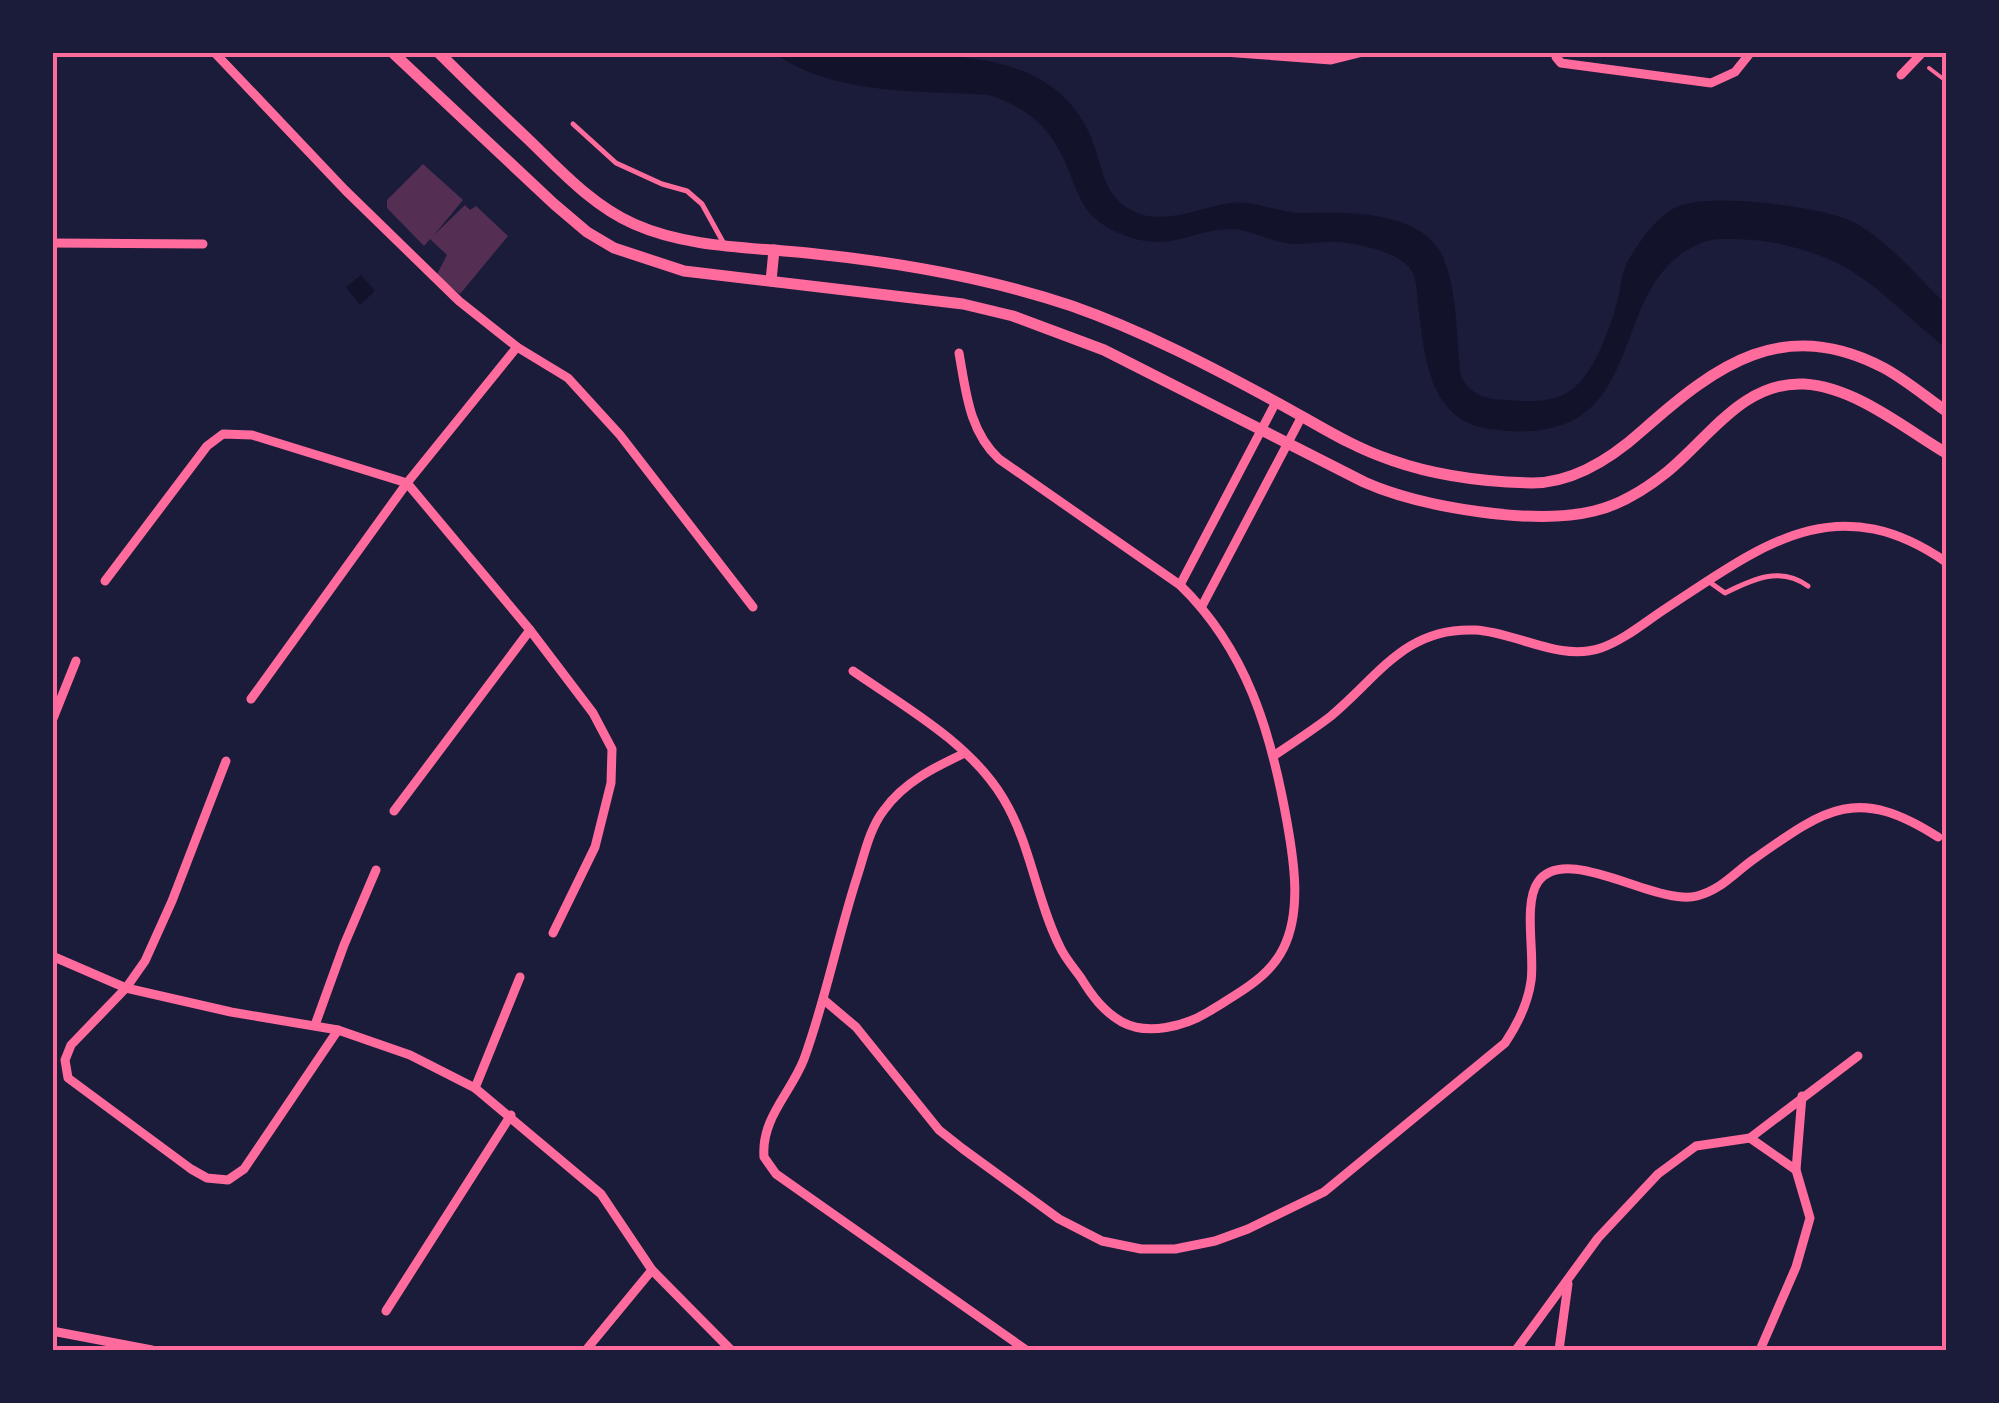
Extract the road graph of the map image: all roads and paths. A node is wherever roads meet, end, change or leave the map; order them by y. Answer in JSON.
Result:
{"nodes":[{"id":1,"x":214,"y":52,"type":"edge"},
{"id":2,"x":392,"y":52,"type":"edge"},
{"id":3,"x":438,"y":52,"type":"edge"},
{"id":4,"x":1224,"y":52,"type":"edge"},
{"id":5,"x":1362,"y":52,"type":"edge"},
{"id":6,"x":1557,"y":52,"type":"edge"},
{"id":7,"x":1750,"y":52,"type":"edge"},
{"id":8,"x":1920,"y":56,"type":"edge"},
{"id":9,"x":1901,"y":76,"type":"dead end"},
{"id":10,"x":1946,"y":81,"type":"edge"},
{"id":11,"x":573,"y":124,"type":"dead end"},
{"id":12,"x":52,"y":243,"type":"edge"},
{"id":13,"x":203,"y":244,"type":"dead end"},
{"id":14,"x":725,"y":245,"type":"junction"},
{"id":15,"x":774,"y":250,"type":"junction"},
{"id":16,"x":771,"y":281,"type":"junction"},
{"id":17,"x":517,"y":347,"type":"junction"},
{"id":18,"x":959,"y":352,"type":"dead end"},
{"id":19,"x":1276,"y":402,"type":"junction"},
{"id":20,"x":1946,"y":411,"type":"edge"},
{"id":21,"x":1302,"y":416,"type":"junction"},
{"id":22,"x":1261,"y":429,"type":"junction"},
{"id":23,"x":1287,"y":443,"type":"junction"},
{"id":24,"x":1946,"y":452,"type":"edge"},
{"id":25,"x":407,"y":483,"type":"junction"},
{"id":26,"x":1946,"y":562,"type":"edge"},
{"id":27,"x":105,"y":580,"type":"dead end"},
{"id":28,"x":1708,"y":581,"type":"junction"},
{"id":29,"x":1180,"y":584,"type":"junction"},
{"id":30,"x":1808,"y":586,"type":"dead end"},
{"id":31,"x":1202,"y":606,"type":"junction"},
{"id":32,"x":753,"y":607,"type":"dead end"},
{"id":33,"x":530,"y":630,"type":"junction"},
{"id":34,"x":76,"y":661,"type":"dead end"},
{"id":35,"x":854,"y":671,"type":"dead end"},
{"id":36,"x":252,"y":699,"type":"dead end"},
{"id":37,"x":52,"y":721,"type":"edge"},
{"id":38,"x":966,"y":753,"type":"junction"},
{"id":39,"x":1275,"y":755,"type":"junction"},
{"id":40,"x":226,"y":761,"type":"dead end"},
{"id":41,"x":394,"y":811,"type":"dead end"},
{"id":42,"x":1938,"y":837,"type":"dead end"},
{"id":43,"x":376,"y":870,"type":"dead end"},
{"id":44,"x":553,"y":933,"type":"dead end"},
{"id":45,"x":52,"y":956,"type":"edge"},
{"id":46,"x":520,"y":977,"type":"dead end"},
{"id":47,"x":126,"y":988,"type":"junction"},
{"id":48,"x":824,"y":1000,"type":"junction"},
{"id":49,"x":315,"y":1025,"type":"junction"},
{"id":50,"x":338,"y":1030,"type":"junction"},
{"id":51,"x":1858,"y":1056,"type":"dead end"},
{"id":52,"x":475,"y":1088,"type":"junction"},
{"id":53,"x":1802,"y":1096,"type":"junction"},
{"id":54,"x":511,"y":1116,"type":"junction"},
{"id":55,"x":1750,"y":1138,"type":"junction"},
{"id":56,"x":1796,"y":1170,"type":"junction"},
{"id":57,"x":652,"y":1270,"type":"junction"},
{"id":58,"x":1568,"y":1281,"type":"junction"},
{"id":59,"x":386,"y":1311,"type":"dead end"},
{"id":60,"x":52,"y":1330,"type":"edge"},
{"id":61,"x":152,"y":1350,"type":"edge"},
{"id":62,"x":586,"y":1350,"type":"edge"},
{"id":63,"x":731,"y":1350,"type":"edge"},
{"id":64,"x":1026,"y":1350,"type":"edge"},
{"id":65,"x":1516,"y":1350,"type":"edge"},
{"id":66,"x":1558,"y":1350,"type":"edge"},
{"id":67,"x":1760,"y":1350,"type":"edge"}],
"edges":[{"from":1,"to":17,"type":"street"},
{"from":2,"to":16,"type":"street"},
{"from":3,"to":14,"type":"street"},
{"from":4,"to":5,"type":"street"},
{"from":6,"to":7,"type":"street"},
{"from":8,"to":9,"type":"street"},
{"from":8,"to":10,"type":"path"},
{"from":11,"to":14,"type":"lane"},
{"from":12,"to":13,"type":"street"},
{"from":14,"to":15,"type":"street"},
{"from":15,"to":16,"type":"street"},
{"from":15,"to":19,"type":"street"},
{"from":16,"to":22,"type":"street"},
{"from":17,"to":25,"type":"street"},
{"from":17,"to":32,"type":"street"},
{"from":18,"to":29,"type":"street"},
{"from":19,"to":21,"type":"street"},
{"from":19,"to":22,"type":"street"},
{"from":20,"to":21,"type":"street"},
{"from":21,"to":23,"type":"street"},
{"from":22,"to":23,"type":"street"},
{"from":22,"to":29,"type":"street"},
{"from":23,"to":24,"type":"street"},
{"from":23,"to":31,"type":"street"},
{"from":25,"to":27,"type":"street"},
{"from":25,"to":33,"type":"street"},
{"from":25,"to":36,"type":"street"},
{"from":26,"to":28,"type":"street"},
{"from":28,"to":30,"type":"lane"},
{"from":28,"to":39,"type":"street"},
{"from":29,"to":31,"type":"street"},
{"from":31,"to":39,"type":"street"},
{"from":33,"to":41,"type":"street"},
{"from":33,"to":44,"type":"street"},
{"from":34,"to":37,"type":"street"},
{"from":35,"to":38,"type":"street"},
{"from":38,"to":39,"type":"street"},
{"from":38,"to":48,"type":"street"},
{"from":40,"to":47,"type":"street"},
{"from":42,"to":48,"type":"street"},
{"from":43,"to":49,"type":"street"},
{"from":45,"to":47,"type":"street"},
{"from":46,"to":52,"type":"street"},
{"from":47,"to":49,"type":"street"},
{"from":47,"to":50,"type":"street"},
{"from":48,"to":64,"type":"street"},
{"from":49,"to":50,"type":"street"},
{"from":50,"to":52,"type":"street"},
{"from":51,"to":53,"type":"street"},
{"from":52,"to":54,"type":"street"},
{"from":53,"to":55,"type":"street"},
{"from":53,"to":56,"type":"street"},
{"from":54,"to":57,"type":"street"},
{"from":54,"to":59,"type":"street"},
{"from":55,"to":56,"type":"street"},
{"from":55,"to":58,"type":"street"},
{"from":56,"to":67,"type":"street"},
{"from":57,"to":62,"type":"street"},
{"from":57,"to":63,"type":"street"},
{"from":58,"to":65,"type":"street"},
{"from":58,"to":66,"type":"street"},
{"from":60,"to":61,"type":"street"}]}
